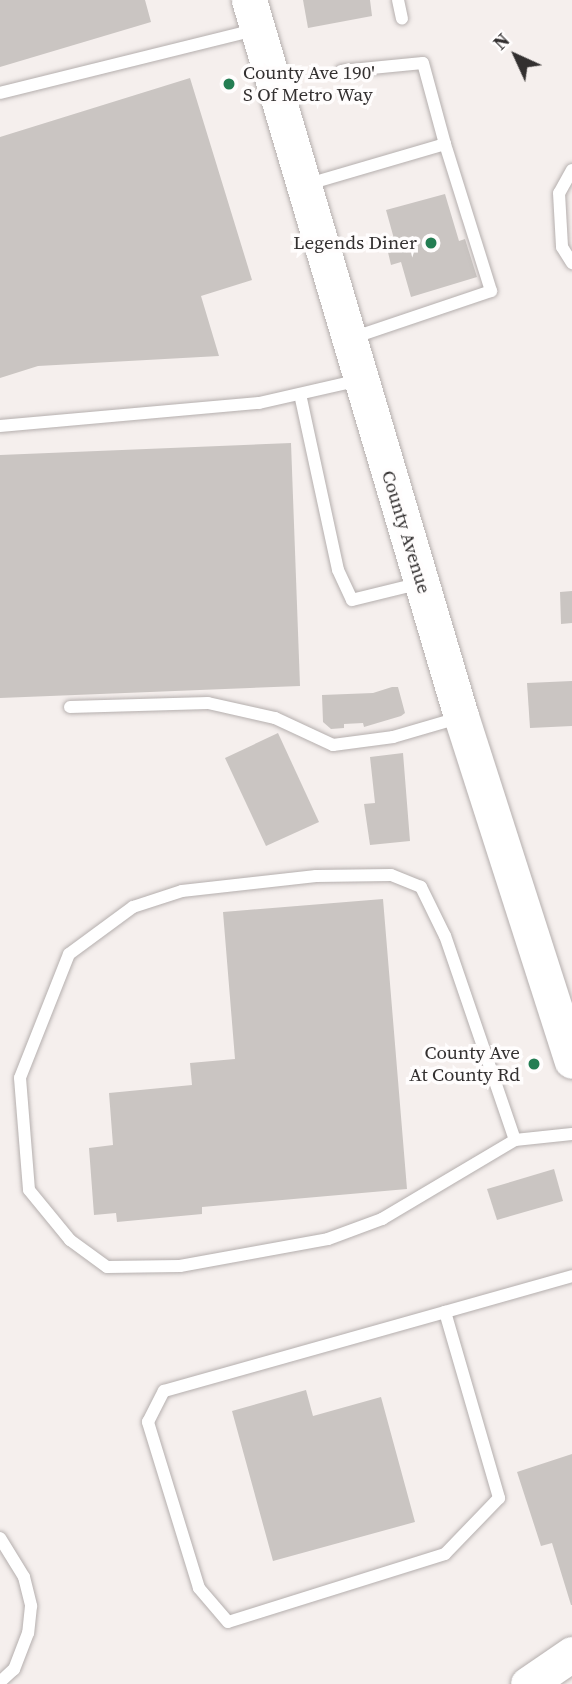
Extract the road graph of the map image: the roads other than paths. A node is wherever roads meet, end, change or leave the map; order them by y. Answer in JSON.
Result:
{"nodes":[{"id":1,"x":398,"y":0,"type":"edge"},
{"id":2,"x":253,"y":14,"type":"edge"},
{"id":3,"x":402,"y":19,"type":"dead end"},
{"id":4,"x":341,"y":71,"type":"dead end"},
{"id":5,"x":0,"y":93,"type":"edge"},
{"id":6,"x":445,"y":144,"type":"junction"},
{"id":7,"x":572,"y":170,"type":"edge"},
{"id":8,"x":302,"y":186,"type":"junction"},
{"id":9,"x":572,"y":263,"type":"edge"},
{"id":10,"x":348,"y":339,"type":"junction"},
{"id":11,"x":361,"y":380,"type":"junction"},
{"id":12,"x":300,"y":394,"type":"junction"},
{"id":13,"x":0,"y":426,"type":"edge"},
{"id":14,"x":421,"y":583,"type":"junction"},
{"id":15,"x":70,"y":707,"type":"dead end"},
{"id":16,"x":461,"y":716,"type":"junction"},
{"id":17,"x":572,"y":1061,"type":"edge"},
{"id":18,"x":572,"y":1134,"type":"edge"},
{"id":19,"x":516,"y":1140,"type":"junction"},
{"id":20,"x":572,"y":1276,"type":"edge"},
{"id":21,"x":445,"y":1312,"type":"junction"},
{"id":22,"x":0,"y":1538,"type":"edge"},
{"id":23,"x":572,"y":1654,"type":"edge"},
{"id":24,"x":0,"y":1682,"type":"edge"},
{"id":25,"x":528,"y":1684,"type":"edge"}],
"edges":[{"from":1,"to":3,"type":"lane"},
{"from":2,"to":5,"type":"lane"},
{"from":2,"to":8,"type":"main road","name":"County Avenue"},
{"from":4,"to":6,"type":"lane"},
{"from":6,"to":8,"type":"lane"},
{"from":6,"to":10,"type":"lane"},
{"from":7,"to":9,"type":"lane"},
{"from":8,"to":10,"type":"main road","name":"County Avenue"},
{"from":10,"to":11,"type":"main road","name":"County Avenue"},
{"from":11,"to":12,"type":"lane"},
{"from":11,"to":14,"type":"main road","name":"County Avenue"},
{"from":12,"to":13,"type":"lane"},
{"from":12,"to":14,"type":"lane"},
{"from":14,"to":16,"type":"main road","name":"County Avenue"},
{"from":15,"to":16,"type":"lane"},
{"from":16,"to":17,"type":"main road","name":"County Avenue"},
{"from":18,"to":19,"type":"lane"},
{"from":19,"to":19,"type":"lane"},
{"from":20,"to":21,"type":"lane"},
{"from":21,"to":21,"type":"lane"},
{"from":22,"to":24,"type":"lane"},
{"from":23,"to":25,"type":"main road"}]}
